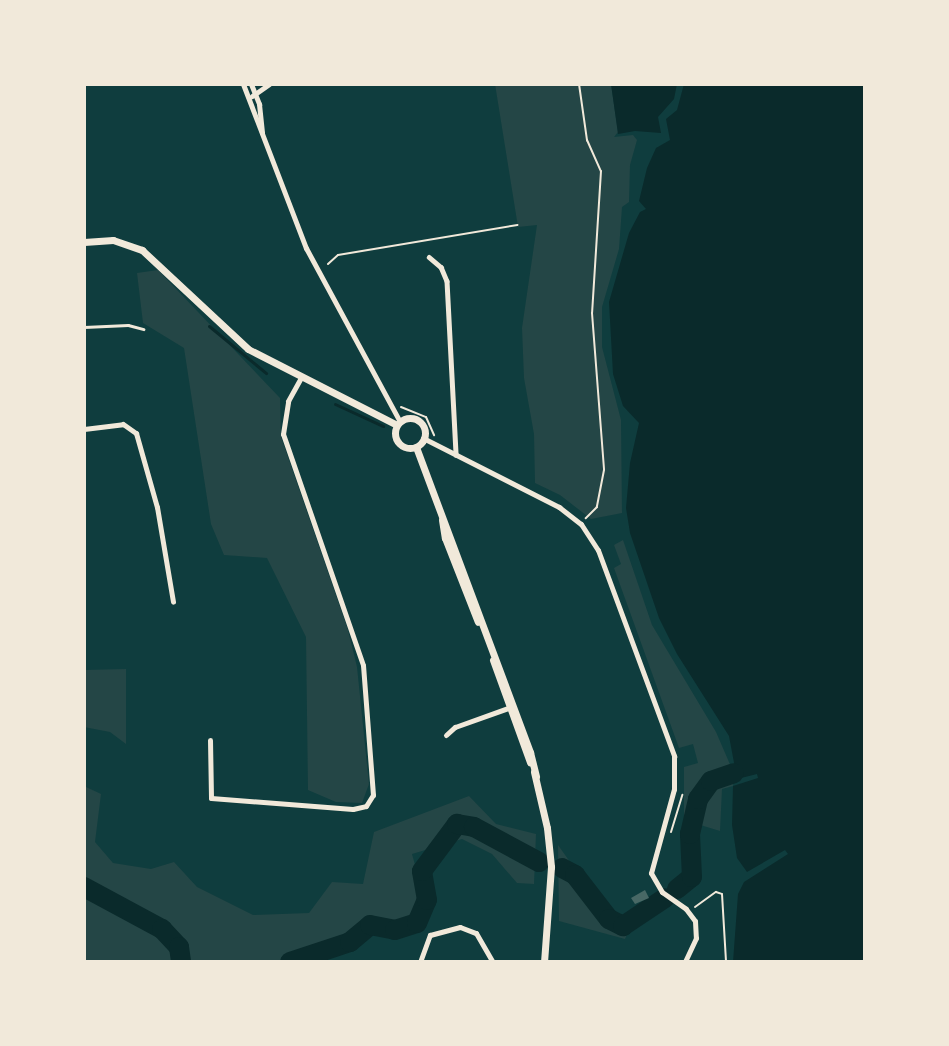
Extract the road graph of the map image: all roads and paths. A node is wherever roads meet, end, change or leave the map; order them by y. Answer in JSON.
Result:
{"nodes":[{"id":1,"x":243,"y":84,"type":"edge"},
{"id":2,"x":251,"y":84,"type":"edge"},
{"id":3,"x":269,"y":84,"type":"edge"},
{"id":4,"x":579,"y":84,"type":"edge"},
{"id":5,"x":255,"y":94,"type":"junction"},
{"id":6,"x":248,"y":98,"type":"junction"},
{"id":7,"x":262,"y":138,"type":"junction"},
{"id":8,"x":518,"y":225,"type":"dead end"},
{"id":9,"x":84,"y":242,"type":"edge"},
{"id":10,"x":429,"y":257,"type":"dead end"},
{"id":11,"x":328,"y":264,"type":"dead end"},
{"id":12,"x":84,"y":327,"type":"edge"},
{"id":13,"x":142,"y":329,"type":"dead end"},
{"id":14,"x":302,"y":378,"type":"junction"},
{"id":15,"x":397,"y":404,"type":"dead end"},
{"id":16,"x":398,"y":424,"type":"junction"},
{"id":17,"x":84,"y":429,"type":"edge"},
{"id":18,"x":423,"y":438,"type":"junction"},
{"id":19,"x":439,"y":440,"type":"dead end"},
{"id":20,"x":416,"y":447,"type":"junction"},
{"id":21,"x":456,"y":455,"type":"junction"},
{"id":22,"x":585,"y":520,"type":"dead end"},
{"id":23,"x":173,"y":602,"type":"dead end"},
{"id":24,"x":509,"y":707,"type":"junction"},
{"id":25,"x":446,"y":735,"type":"dead end"},
{"id":26,"x":210,"y":740,"type":"dead end"},
{"id":27,"x":692,"y":908,"type":"dead end"},
{"id":28,"x":420,"y":962,"type":"edge"},
{"id":29,"x":493,"y":962,"type":"edge"},
{"id":30,"x":544,"y":962,"type":"edge"},
{"id":31,"x":685,"y":962,"type":"edge"},
{"id":32,"x":726,"y":962,"type":"edge"}],
"edges":[{"from":1,"to":6,"type":"street"},
{"from":2,"to":5,"type":"street"},
{"from":3,"to":5,"type":"street"},
{"from":4,"to":22,"type":"path"},
{"from":5,"to":6,"type":"street"},
{"from":5,"to":7,"type":"street"},
{"from":6,"to":7,"type":"street"},
{"from":7,"to":16,"type":"street"},
{"from":8,"to":11,"type":"path"},
{"from":9,"to":14,"type":"street"},
{"from":10,"to":21,"type":"street"},
{"from":12,"to":13,"type":"lane"},
{"from":14,"to":16,"type":"street"},
{"from":14,"to":26,"type":"street"},
{"from":15,"to":19,"type":"path"},
{"from":16,"to":18,"type":"street"},
{"from":16,"to":20,"type":"street"},
{"from":17,"to":23,"type":"street"},
{"from":18,"to":20,"type":"street"},
{"from":18,"to":21,"type":"street"},
{"from":20,"to":24,"type":"street"},
{"from":21,"to":31,"type":"street"},
{"from":24,"to":25,"type":"street"},
{"from":24,"to":30,"type":"street"},
{"from":27,"to":32,"type":"path"},
{"from":28,"to":29,"type":"street"}]}
